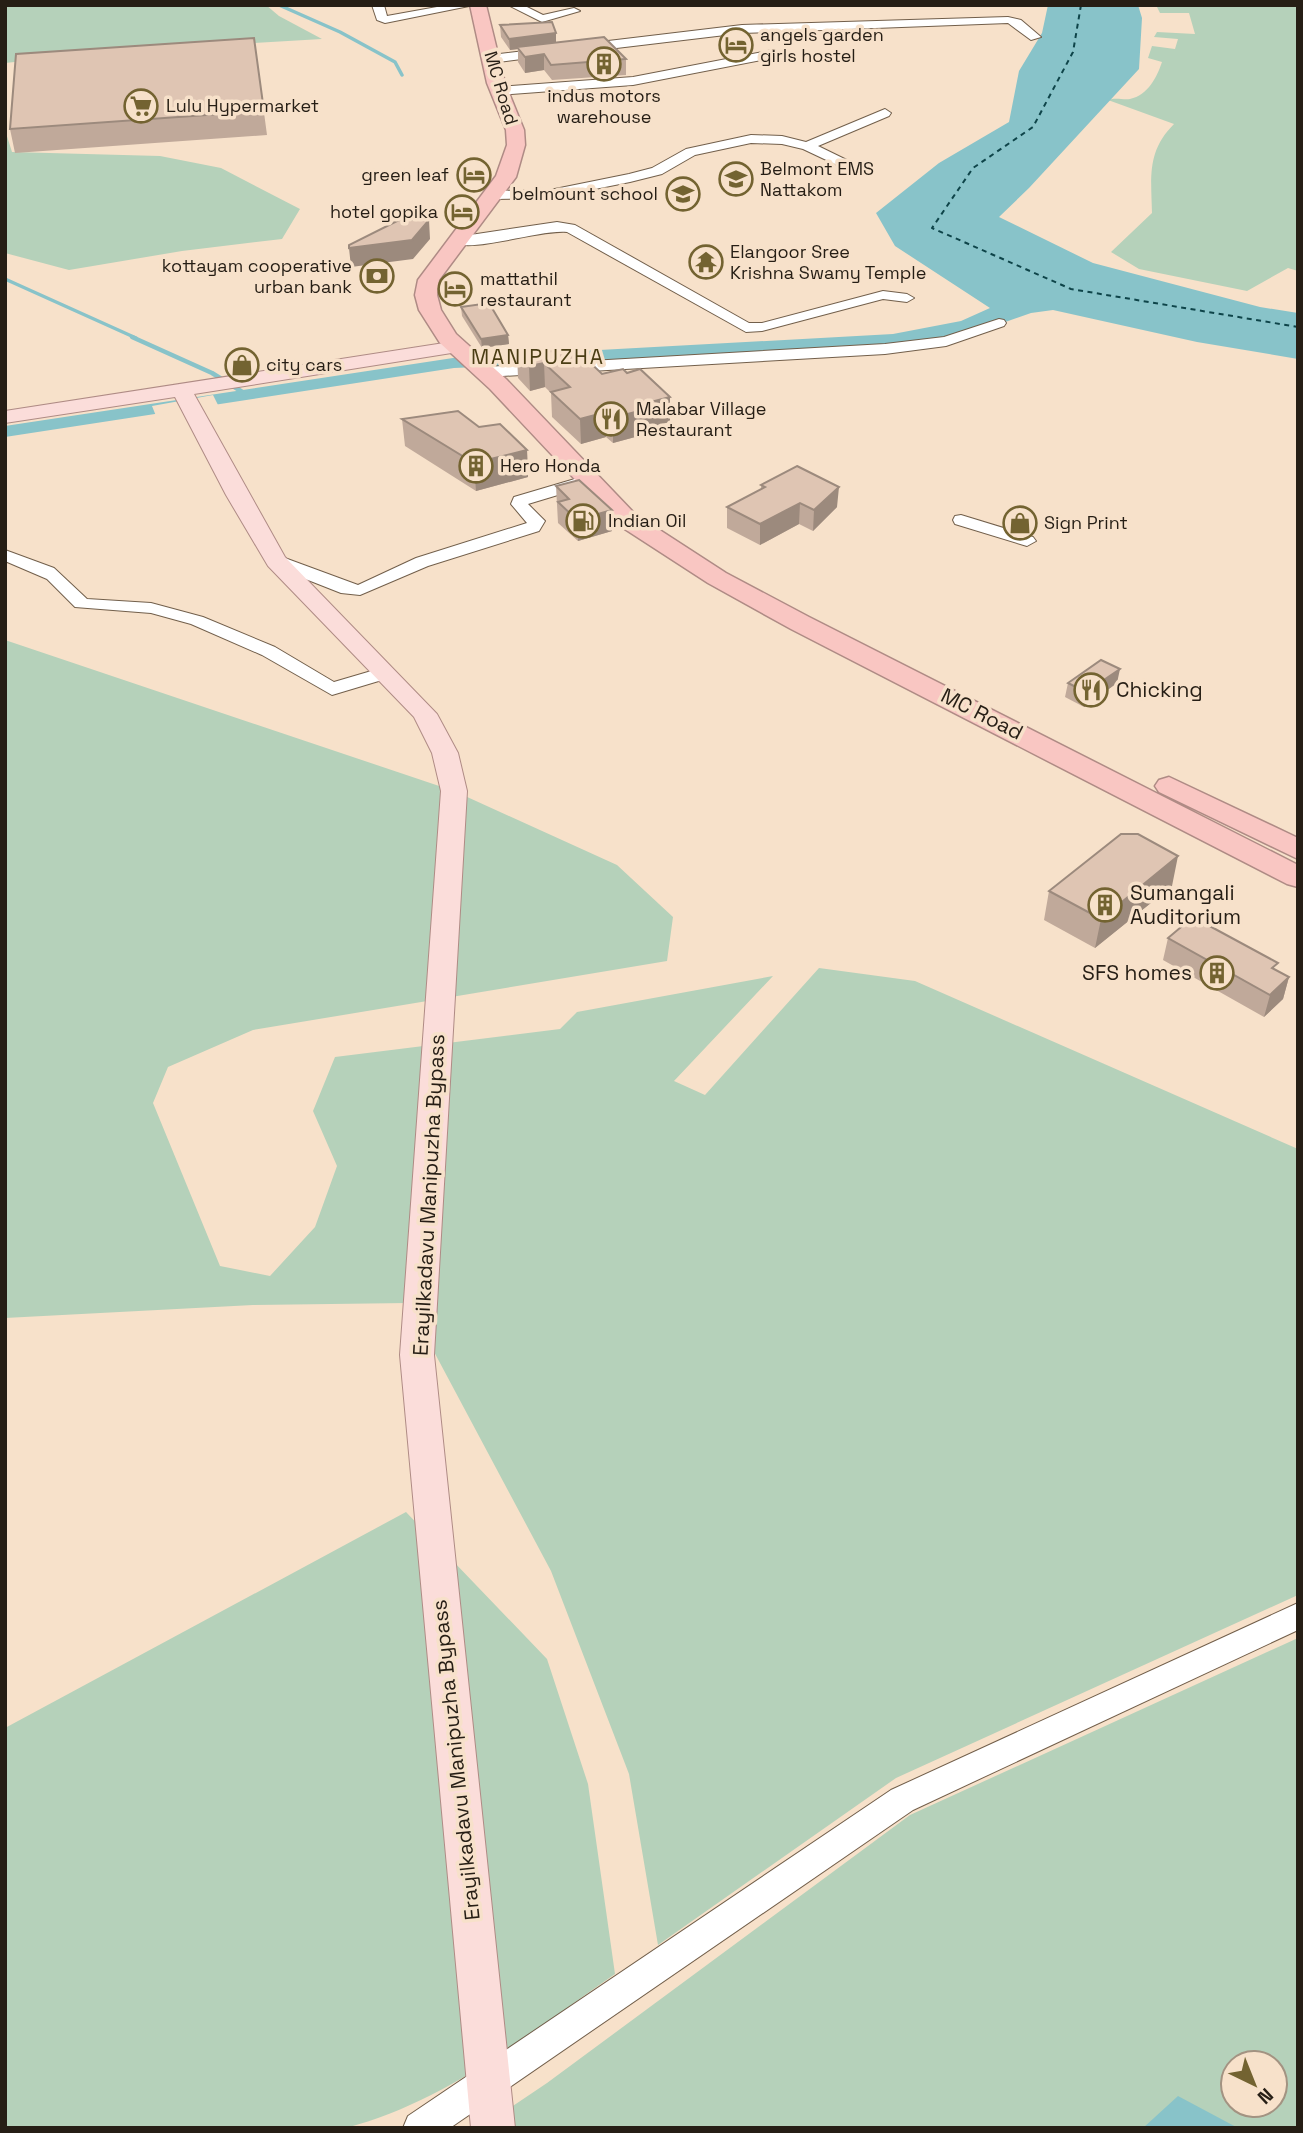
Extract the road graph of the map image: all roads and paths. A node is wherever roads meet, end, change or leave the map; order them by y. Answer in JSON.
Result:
{"nodes":[{"id":1,"x":378,"y":5,"type":"edge"},
{"id":2,"x":468,"y":5,"type":"edge"},
{"id":3,"x":478,"y":5,"type":"edge"},
{"id":4,"x":514,"y":5,"type":"edge"},
{"id":5,"x":574,"y":11,"type":"dead end"},
{"id":6,"x":1035,"y":37,"type":"dead end"},
{"id":7,"x":574,"y":49,"type":"edge"},
{"id":8,"x":560,"y":51,"type":"edge"},
{"id":9,"x":773,"y":54,"type":"dead end"},
{"id":10,"x":492,"y":59,"type":"junction"},
{"id":11,"x":499,"y":91,"type":"junction"},
{"id":12,"x":885,"y":113,"type":"dead end"},
{"id":13,"x":807,"y":146,"type":"junction"},
{"id":14,"x":856,"y":170,"type":"dead end"},
{"id":15,"x":493,"y":195,"type":"junction"},
{"id":16,"x":457,"y":241,"type":"junction"},
{"id":17,"x":907,"y":298,"type":"dead end"},
{"id":18,"x":999,"y":323,"type":"dead end"},
{"id":19,"x":457,"y":347,"type":"junction"},
{"id":20,"x":481,"y":368,"type":"junction"},
{"id":21,"x":182,"y":391,"type":"junction"},
{"id":22,"x":5,"y":417,"type":"edge"},
{"id":23,"x":588,"y":480,"type":"junction"},
{"id":24,"x":961,"y":520,"type":"dead end"},
{"id":25,"x":1027,"y":541,"type":"dead end"},
{"id":26,"x":668,"y":548,"type":"junction"},
{"id":27,"x":5,"y":555,"type":"edge"},
{"id":28,"x":276,"y":561,"type":"junction"},
{"id":29,"x":385,"y":673,"type":"junction"},
{"id":30,"x":1298,"y":850,"type":"edge"},
{"id":31,"x":1298,"y":877,"type":"edge"},
{"id":32,"x":1298,"y":1616,"type":"edge"},
{"id":33,"x":488,"y":2082,"type":"junction"},
{"id":34,"x":420,"y":2128,"type":"edge"},
{"id":35,"x":493,"y":2128,"type":"edge"}],
"edges":[{"from":1,"to":2,"type":"street"},
{"from":3,"to":10,"type":"highway","name":"MC Road"},
{"from":4,"to":5,"type":"street"},
{"from":6,"to":7,"type":"street"},
{"from":8,"to":10,"type":"street"},
{"from":9,"to":11,"type":"street"},
{"from":10,"to":11,"type":"highway","name":"MC Road"},
{"from":11,"to":15,"type":"highway","name":"MC Road"},
{"from":12,"to":13,"type":"street"},
{"from":13,"to":14,"type":"street"},
{"from":13,"to":15,"type":"street"},
{"from":15,"to":16,"type":"highway","name":"MC Road"},
{"from":16,"to":17,"type":"street"},
{"from":16,"to":19,"type":"highway","name":"MC Road"},
{"from":18,"to":20,"type":"street"},
{"from":19,"to":20,"type":"highway","name":"MC Road"},
{"from":19,"to":21,"type":"main road"},
{"from":20,"to":23,"type":"highway","name":"MC Road"},
{"from":21,"to":22,"type":"main road"},
{"from":21,"to":28,"type":"main road","name":"Erayilkadavu Manipuzha Bypass"},
{"from":23,"to":26,"type":"highway","name":"MC Road"},
{"from":23,"to":28,"type":"street"},
{"from":24,"to":25,"type":"street"},
{"from":26,"to":30,"type":"highway","name":"MC Road"},
{"from":26,"to":31,"type":"highway","name":"MC Road"},
{"from":27,"to":29,"type":"street"},
{"from":28,"to":29,"type":"main road","name":"Erayilkadavu Manipuzha Bypass"},
{"from":29,"to":33,"type":"main road","name":"Erayilkadavu Manipuzha Bypass"},
{"from":32,"to":33,"type":"street"},
{"from":33,"to":34,"type":"street"},
{"from":33,"to":35,"type":"main road","name":"Erayilkadavu Manipuzha Bypass"}]}
